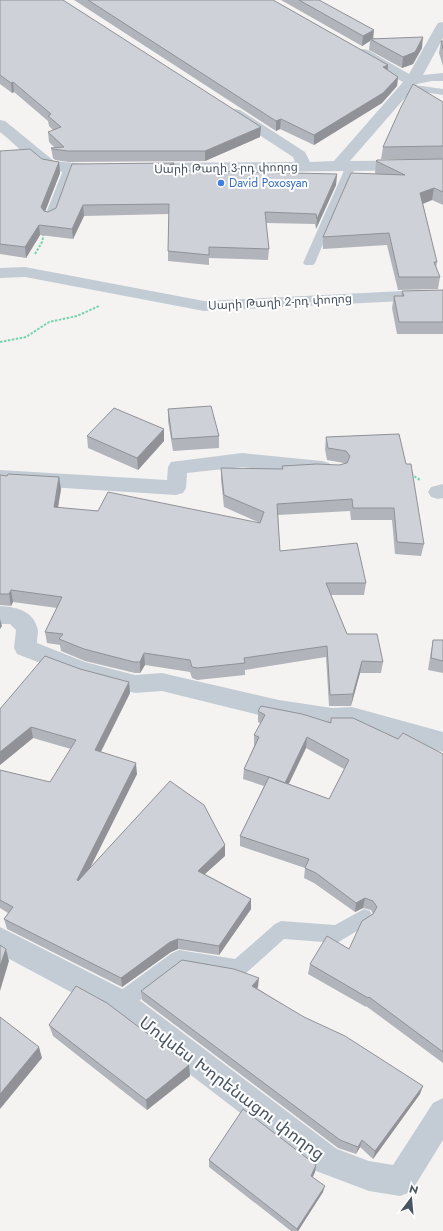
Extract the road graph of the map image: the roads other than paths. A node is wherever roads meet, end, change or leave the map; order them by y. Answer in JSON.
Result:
{"nodes":[{"id":1,"x":443,"y":26,"type":"edge"},
{"id":2,"x":351,"y":46,"type":"edge"},
{"id":3,"x":443,"y":77,"type":"edge"},
{"id":4,"x":410,"y":84,"type":"junction"},
{"id":5,"x":443,"y":92,"type":"edge"},
{"id":6,"x":221,"y":103,"type":"edge"},
{"id":7,"x":0,"y":124,"type":"edge"},
{"id":8,"x":32,"y":150,"type":"junction"},
{"id":9,"x":16,"y":152,"type":"edge"},
{"id":10,"x":443,"y":165,"type":"edge"},
{"id":11,"x":344,"y":166,"type":"junction"},
{"id":12,"x":305,"y":167,"type":"junction"},
{"id":13,"x":69,"y":168,"type":"junction"},
{"id":14,"x":50,"y":218,"type":"edge"},
{"id":15,"x":310,"y":263,"type":"dead end"},
{"id":16,"x":0,"y":273,"type":"edge"},
{"id":17,"x":443,"y":296,"type":"edge"},
{"id":18,"x":337,"y":470,"type":"edge"},
{"id":19,"x":0,"y":477,"type":"edge"},
{"id":20,"x":0,"y":615,"type":"edge"},
{"id":21,"x":443,"y":742,"type":"edge"},
{"id":22,"x":364,"y":917,"type":"dead end"},
{"id":23,"x":0,"y":940,"type":"edge"},
{"id":24,"x":120,"y":1003,"type":"junction"},
{"id":25,"x":443,"y":1113,"type":"edge"}],
"edges":[{"from":1,"to":4,"type":"street"},
{"from":2,"to":4,"type":"street"},
{"from":3,"to":4,"type":"street"},
{"from":4,"to":5,"type":"lane"},
{"from":4,"to":11,"type":"street"},
{"from":6,"to":12,"type":"street"},
{"from":7,"to":8,"type":"street","name":"Սարի Թաղի 3-րդ փողոց"},
{"from":8,"to":9,"type":"lane"},
{"from":8,"to":13,"type":"street","name":"Սարի Թաղի 3-րդ փողոց"},
{"from":10,"to":11,"type":"street","name":"Սարի Թաղի 3-րդ փողոց"},
{"from":11,"to":12,"type":"street","name":"Սարի Թաղի 3-րդ փողոց"},
{"from":11,"to":15,"type":"lane"},
{"from":12,"to":13,"type":"street","name":"Սարի Թաղի 3-րդ փողոց"},
{"from":13,"to":14,"type":"lane"},
{"from":16,"to":17,"type":"street","name":"Սարի Թաղի 2-րդ փողոց"},
{"from":18,"to":19,"type":"street"},
{"from":20,"to":21,"type":"street"},
{"from":22,"to":24,"type":"lane"},
{"from":23,"to":24,"type":"street","name":"Մովսես Խորենացու փողոց"},
{"from":24,"to":25,"type":"street","name":"Մովսես Խորենացու փողոց"}]}
